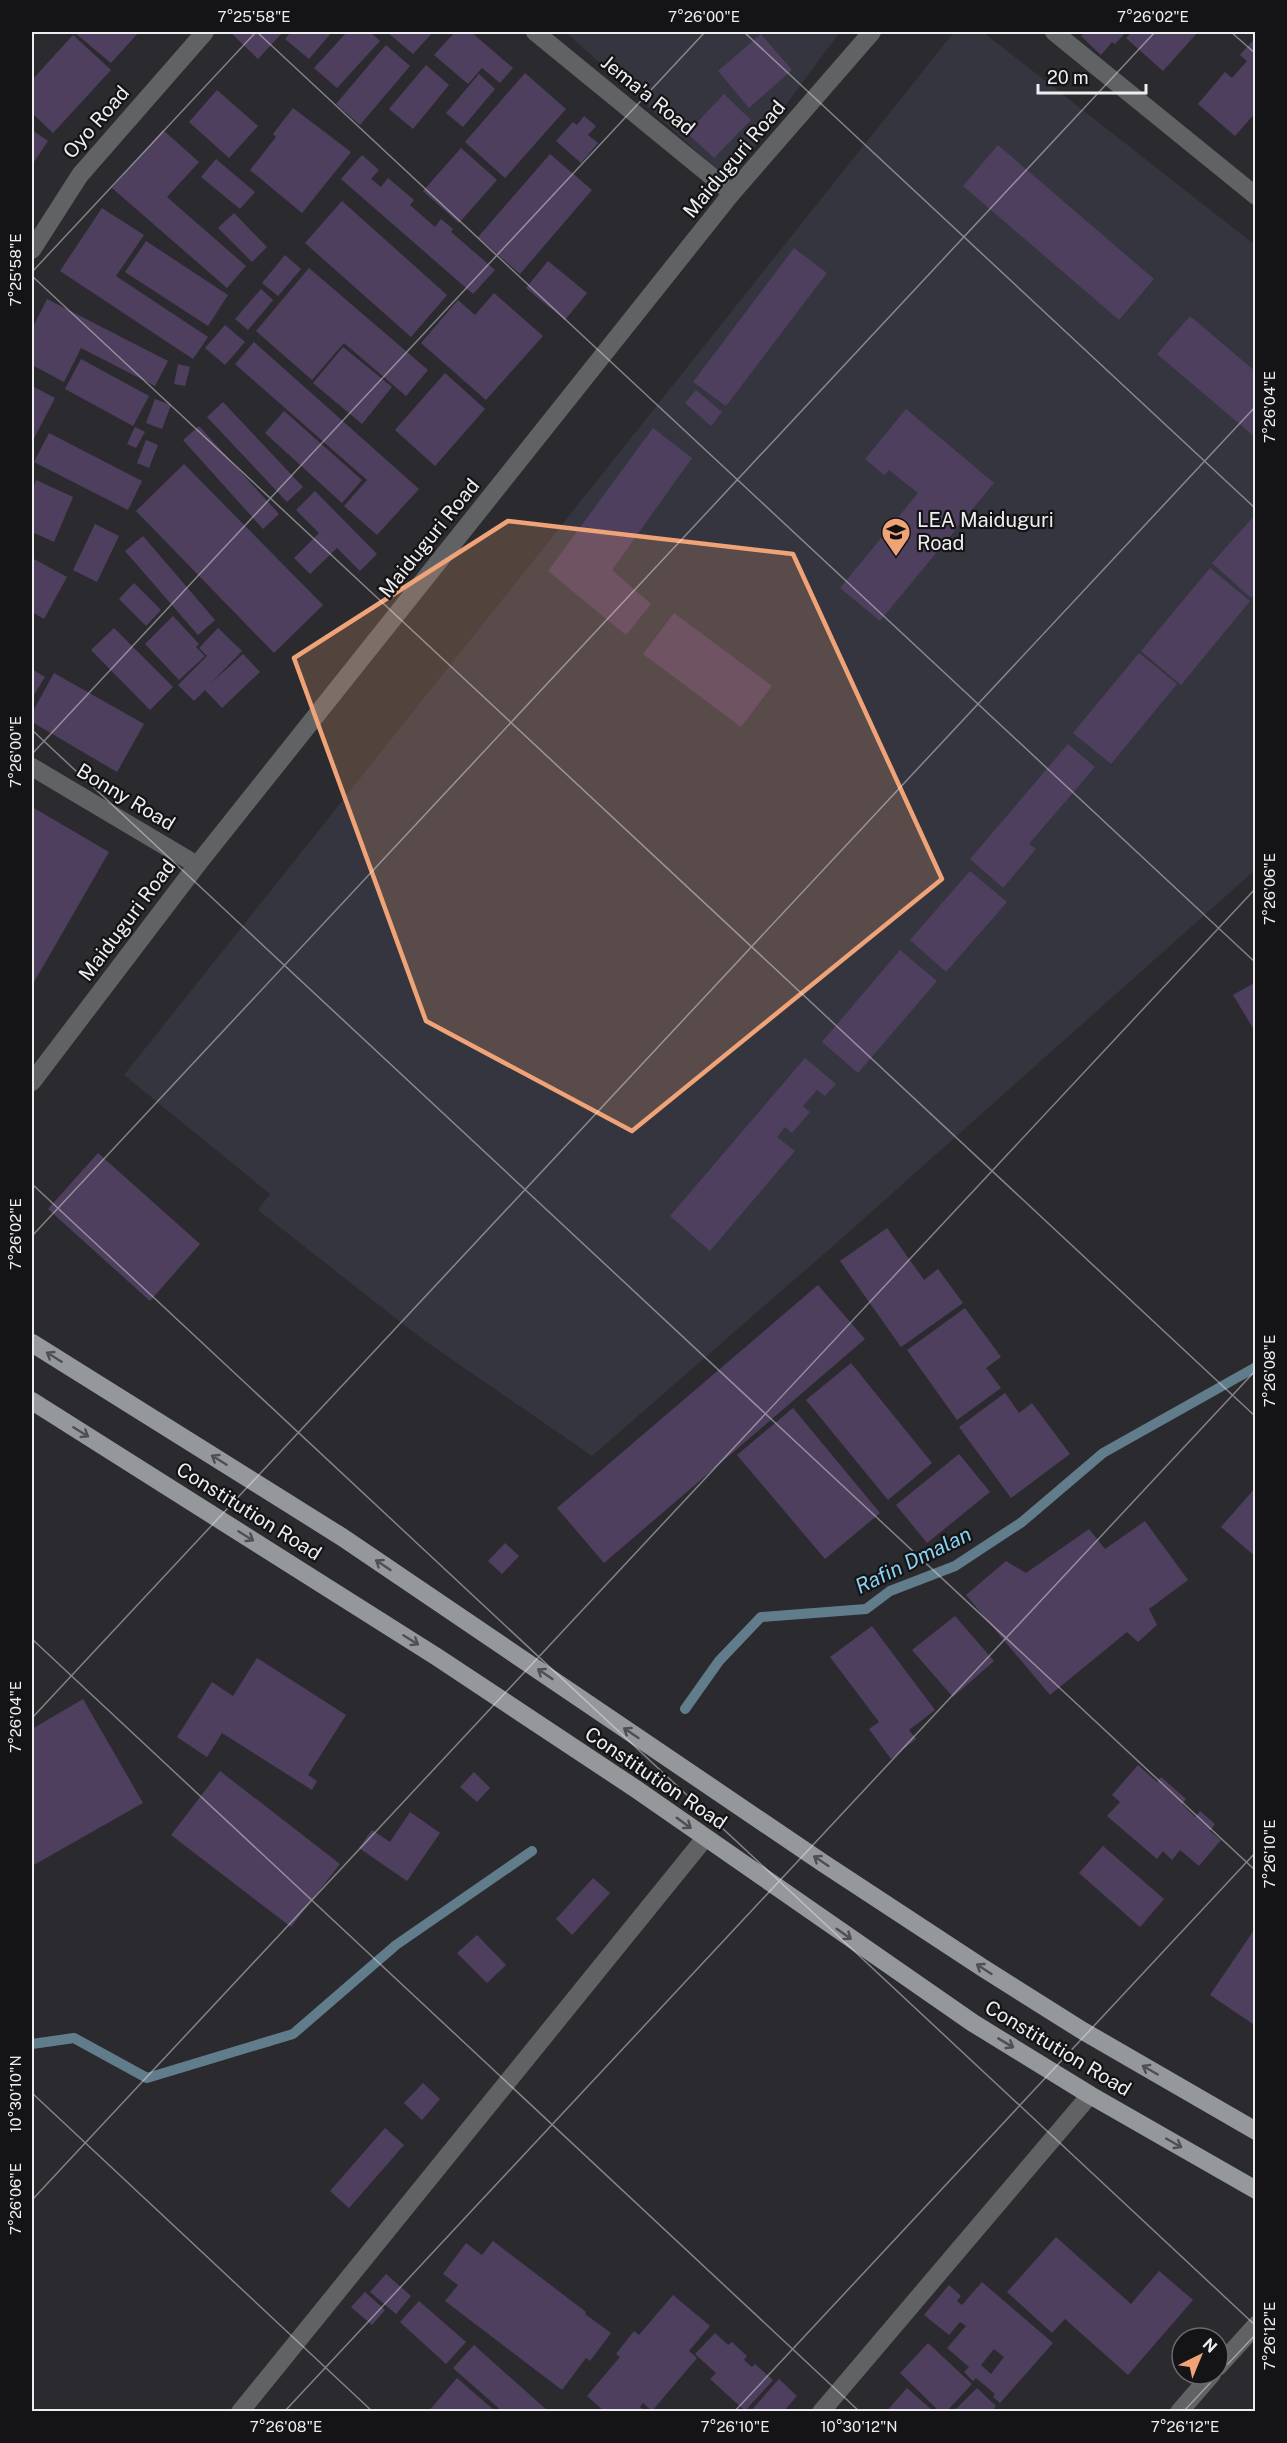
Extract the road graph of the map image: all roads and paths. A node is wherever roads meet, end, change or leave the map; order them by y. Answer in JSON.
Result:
{"nodes":[{"id":1,"x":205,"y":32,"type":"edge"},
{"id":2,"x":535,"y":32,"type":"edge"},
{"id":3,"x":872,"y":32,"type":"edge"},
{"id":4,"x":1054,"y":32,"type":"edge"},
{"id":5,"x":732,"y":193,"type":"junction"},
{"id":6,"x":1256,"y":196,"type":"edge"},
{"id":7,"x":32,"y":250,"type":"edge"},
{"id":8,"x":32,"y":767,"type":"edge"},
{"id":9,"x":197,"y":865,"type":"junction"},
{"id":10,"x":32,"y":1082,"type":"edge"},
{"id":11,"x":32,"y":1343,"type":"edge"},
{"id":12,"x":32,"y":1401,"type":"edge"},
{"id":13,"x":705,"y":1838,"type":"junction"},
{"id":14,"x":1090,"y":2095,"type":"junction"},
{"id":15,"x":1256,"y":2131,"type":"edge"},
{"id":16,"x":1256,"y":2190,"type":"edge"},
{"id":17,"x":1256,"y":2325,"type":"edge"},
{"id":18,"x":1230,"y":2354,"type":"edge"},
{"id":19,"x":1203,"y":2386,"type":"edge"},
{"id":20,"x":1186,"y":2409,"type":"edge"},
{"id":21,"x":240,"y":2412,"type":"edge"},
{"id":22,"x":821,"y":2412,"type":"edge"}],
"edges":[{"from":1,"to":7,"type":"street","name":"Oyo Road"},
{"from":2,"to":5,"type":"street","name":"Jema'a Road"},
{"from":3,"to":5,"type":"street","name":"Maiduguri Road"},
{"from":4,"to":6,"type":"street"},
{"from":5,"to":9,"type":"street","name":"Maiduguri Road"},
{"from":8,"to":9,"type":"street","name":"Bonny Road"},
{"from":9,"to":10,"type":"street","name":"Maiduguri Road"},
{"from":15,"to":11,"type":"main road","name":"Constitution Road","one_way":true},
{"from":12,"to":13,"type":"main road","name":"Constitution Road","one_way":true},
{"from":13,"to":14,"type":"main road","name":"Constitution Road","one_way":true},
{"from":13,"to":21,"type":"street"},
{"from":14,"to":16,"type":"main road","name":"Constitution Road","one_way":true},
{"from":14,"to":22,"type":"street"},
{"from":17,"to":18,"type":"street"},
{"from":19,"to":20,"type":"street"}]}
